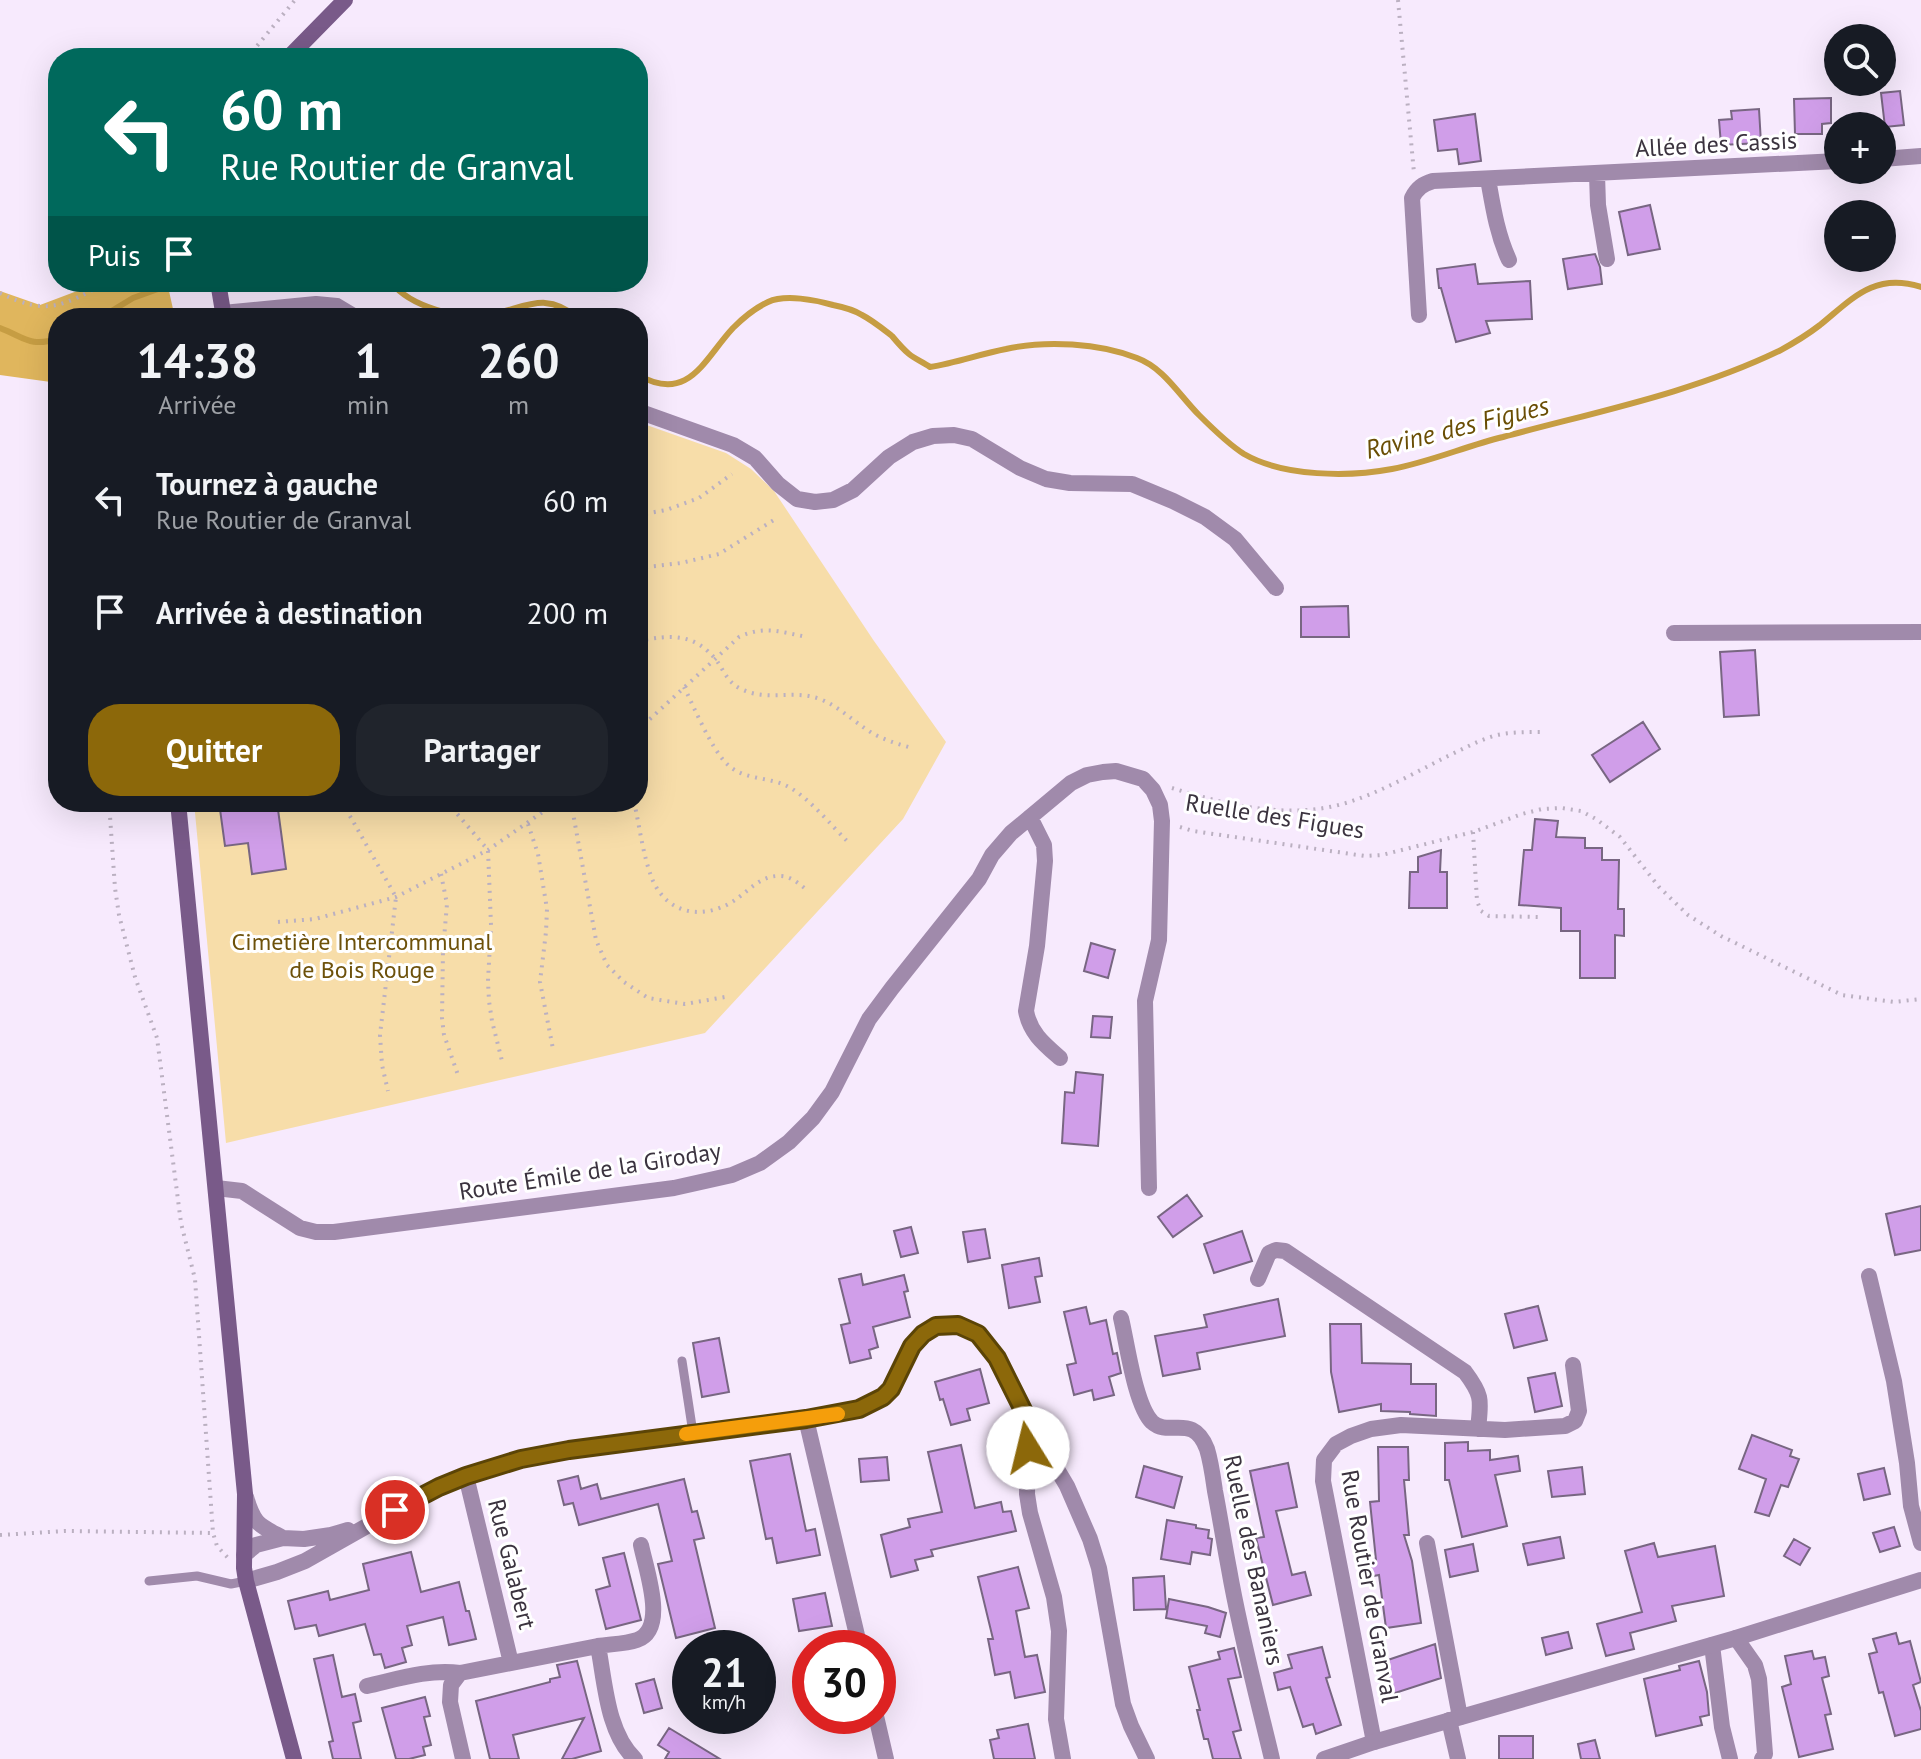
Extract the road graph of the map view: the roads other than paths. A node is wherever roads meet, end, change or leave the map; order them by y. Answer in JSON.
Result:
{"nodes":[{"id":1,"x":345,"y":0,"type":"edge"},
{"id":2,"x":298,"y":48,"type":"edge"},
{"id":3,"x":1921,"y":156,"type":"edge"},
{"id":4,"x":1896,"y":158,"type":"edge"},
{"id":5,"x":1824,"y":162,"type":"edge"},
{"id":6,"x":1597,"y":174,"type":"junction"},
{"id":7,"x":1488,"y":179,"type":"junction"},
{"id":8,"x":1607,"y":259,"type":"dead end"},
{"id":9,"x":1509,"y":260,"type":"dead end"},
{"id":10,"x":283,"y":308,"type":"edge"},
{"id":11,"x":340,"y":308,"type":"edge"},
{"id":12,"x":1419,"y":315,"type":"dead end"},
{"id":13,"x":648,"y":415,"type":"edge"},
{"id":14,"x":1276,"y":588,"type":"dead end"},
{"id":15,"x":1921,"y":632,"type":"edge"},
{"id":16,"x":1674,"y":633,"type":"dead end"},
{"id":17,"x":179,"y":812,"type":"edge"},
{"id":18,"x":1030,"y":817,"type":"junction"},
{"id":19,"x":1060,"y":1058,"type":"dead end"},
{"id":20,"x":216,"y":1188,"type":"junction"},
{"id":21,"x":1149,"y":1188,"type":"dead end"},
{"id":22,"x":1869,"y":1276,"type":"dead end"},
{"id":23,"x":1258,"y":1279,"type":"dead end"},
{"id":24,"x":1121,"y":1318,"type":"dead end"},
{"id":25,"x":682,"y":1361,"type":"dead end"},
{"id":26,"x":1573,"y":1365,"type":"dead end"},
{"id":27,"x":806,"y":1419,"type":"junction"},
{"id":28,"x":1029,"y":1422,"type":"junction"},
{"id":29,"x":1478,"y":1429,"type":"junction"},
{"id":30,"x":693,"y":1433,"type":"junction"},
{"id":31,"x":466,"y":1476,"type":"junction"},
{"id":32,"x":245,"y":1494,"type":"junction"},
{"id":33,"x":376,"y":1521,"type":"junction"},
{"id":34,"x":283,"y":1538,"type":"junction"},
{"id":35,"x":1427,"y":1543,"type":"dead end"},
{"id":36,"x":1921,"y":1543,"type":"edge"},
{"id":37,"x":641,"y":1545,"type":"dead end"},
{"id":38,"x":244,"y":1568,"type":"junction"},
{"id":39,"x":1921,"y":1580,"type":"edge"},
{"id":40,"x":149,"y":1581,"type":"dead end"},
{"id":41,"x":856,"y":1630,"type":"edge"},
{"id":42,"x":1736,"y":1638,"type":"junction"},
{"id":43,"x":1712,"y":1645,"type":"junction"},
{"id":44,"x":598,"y":1646,"type":"junction"},
{"id":45,"x":511,"y":1663,"type":"junction"},
{"id":46,"x":460,"y":1673,"type":"junction"},
{"id":47,"x":367,"y":1686,"type":"dead end"},
{"id":48,"x":1455,"y":1718,"type":"junction"},
{"id":49,"x":880,"y":1734,"type":"edge"},
{"id":50,"x":1374,"y":1742,"type":"junction"},
{"id":51,"x":294,"y":1759,"type":"edge"},
{"id":52,"x":463,"y":1759,"type":"edge"},
{"id":53,"x":635,"y":1759,"type":"edge"},
{"id":54,"x":886,"y":1759,"type":"edge"},
{"id":55,"x":1063,"y":1759,"type":"edge"},
{"id":56,"x":1147,"y":1759,"type":"edge"},
{"id":57,"x":1272,"y":1759,"type":"edge"},
{"id":58,"x":1324,"y":1759,"type":"edge"},
{"id":59,"x":1458,"y":1759,"type":"edge"},
{"id":60,"x":1730,"y":1759,"type":"edge"},
{"id":61,"x":1762,"y":1759,"type":"edge"}],
"edges":[{"from":1,"to":2,"type":"main road"},
{"from":3,"to":4,"type":"street"},
{"from":5,"to":6,"type":"street","name":"Allée des Cassis"},
{"from":6,"to":7,"type":"street","name":"Allée des Cassis"},
{"from":6,"to":8,"type":"street"},
{"from":7,"to":9,"type":"street"},
{"from":7,"to":12,"type":"street","name":"Allée des Cassis"},
{"from":10,"to":11,"type":"street"},
{"from":13,"to":14,"type":"street"},
{"from":15,"to":16,"type":"street"},
{"from":17,"to":20,"type":"main road"},
{"from":18,"to":19,"type":"street"},
{"from":18,"to":20,"type":"street","name":"Route Émile de la Giroday"},
{"from":18,"to":21,"type":"street","name":"Ruelle des Figues"},
{"from":20,"to":32,"type":"main road"},
{"from":22,"to":36,"type":"street"},
{"from":23,"to":29,"type":"street"},
{"from":24,"to":57,"type":"street","name":"Ruelle des Bananiers"},
{"from":25,"to":30,"type":"lane"},
{"from":26,"to":29,"type":"street","name":"Rue Routier de Granval"},
{"from":27,"to":28,"type":"street"},
{"from":27,"to":30,"type":"street"},
{"from":27,"to":41,"type":"street"},
{"from":28,"to":55,"type":"street"},
{"from":28,"to":56,"type":"street"},
{"from":29,"to":50,"type":"street","name":"Rue Routier de Granval"},
{"from":30,"to":31,"type":"street"},
{"from":31,"to":33,"type":"street"},
{"from":31,"to":45,"type":"street","name":"Rue Galabert"},
{"from":32,"to":34,"type":"street"},
{"from":32,"to":38,"type":"main road"},
{"from":33,"to":34,"type":"street"},
{"from":33,"to":38,"type":"street"},
{"from":34,"to":38,"type":"street"},
{"from":35,"to":48,"type":"street"},
{"from":37,"to":44,"type":"street","name":"Rue Galabert"},
{"from":38,"to":40,"type":"lane"},
{"from":38,"to":51,"type":"main road"},
{"from":39,"to":42,"type":"street","name":"Rue Routier de Granval"},
{"from":42,"to":43,"type":"street","name":"Rue Routier de Granval"},
{"from":42,"to":61,"type":"street"},
{"from":43,"to":48,"type":"street","name":"Rue Routier de Granval"},
{"from":43,"to":60,"type":"street"},
{"from":44,"to":45,"type":"street","name":"Rue Galabert"},
{"from":44,"to":53,"type":"street"},
{"from":45,"to":46,"type":"street","name":"Rue Galabert"},
{"from":46,"to":47,"type":"street","name":"Rue Galabert"},
{"from":46,"to":52,"type":"street"},
{"from":48,"to":50,"type":"street","name":"Rue Routier de Granval"},
{"from":48,"to":59,"type":"street"},
{"from":49,"to":54,"type":"street"},
{"from":50,"to":58,"type":"street","name":"Rue Routier de Granval"}]}
